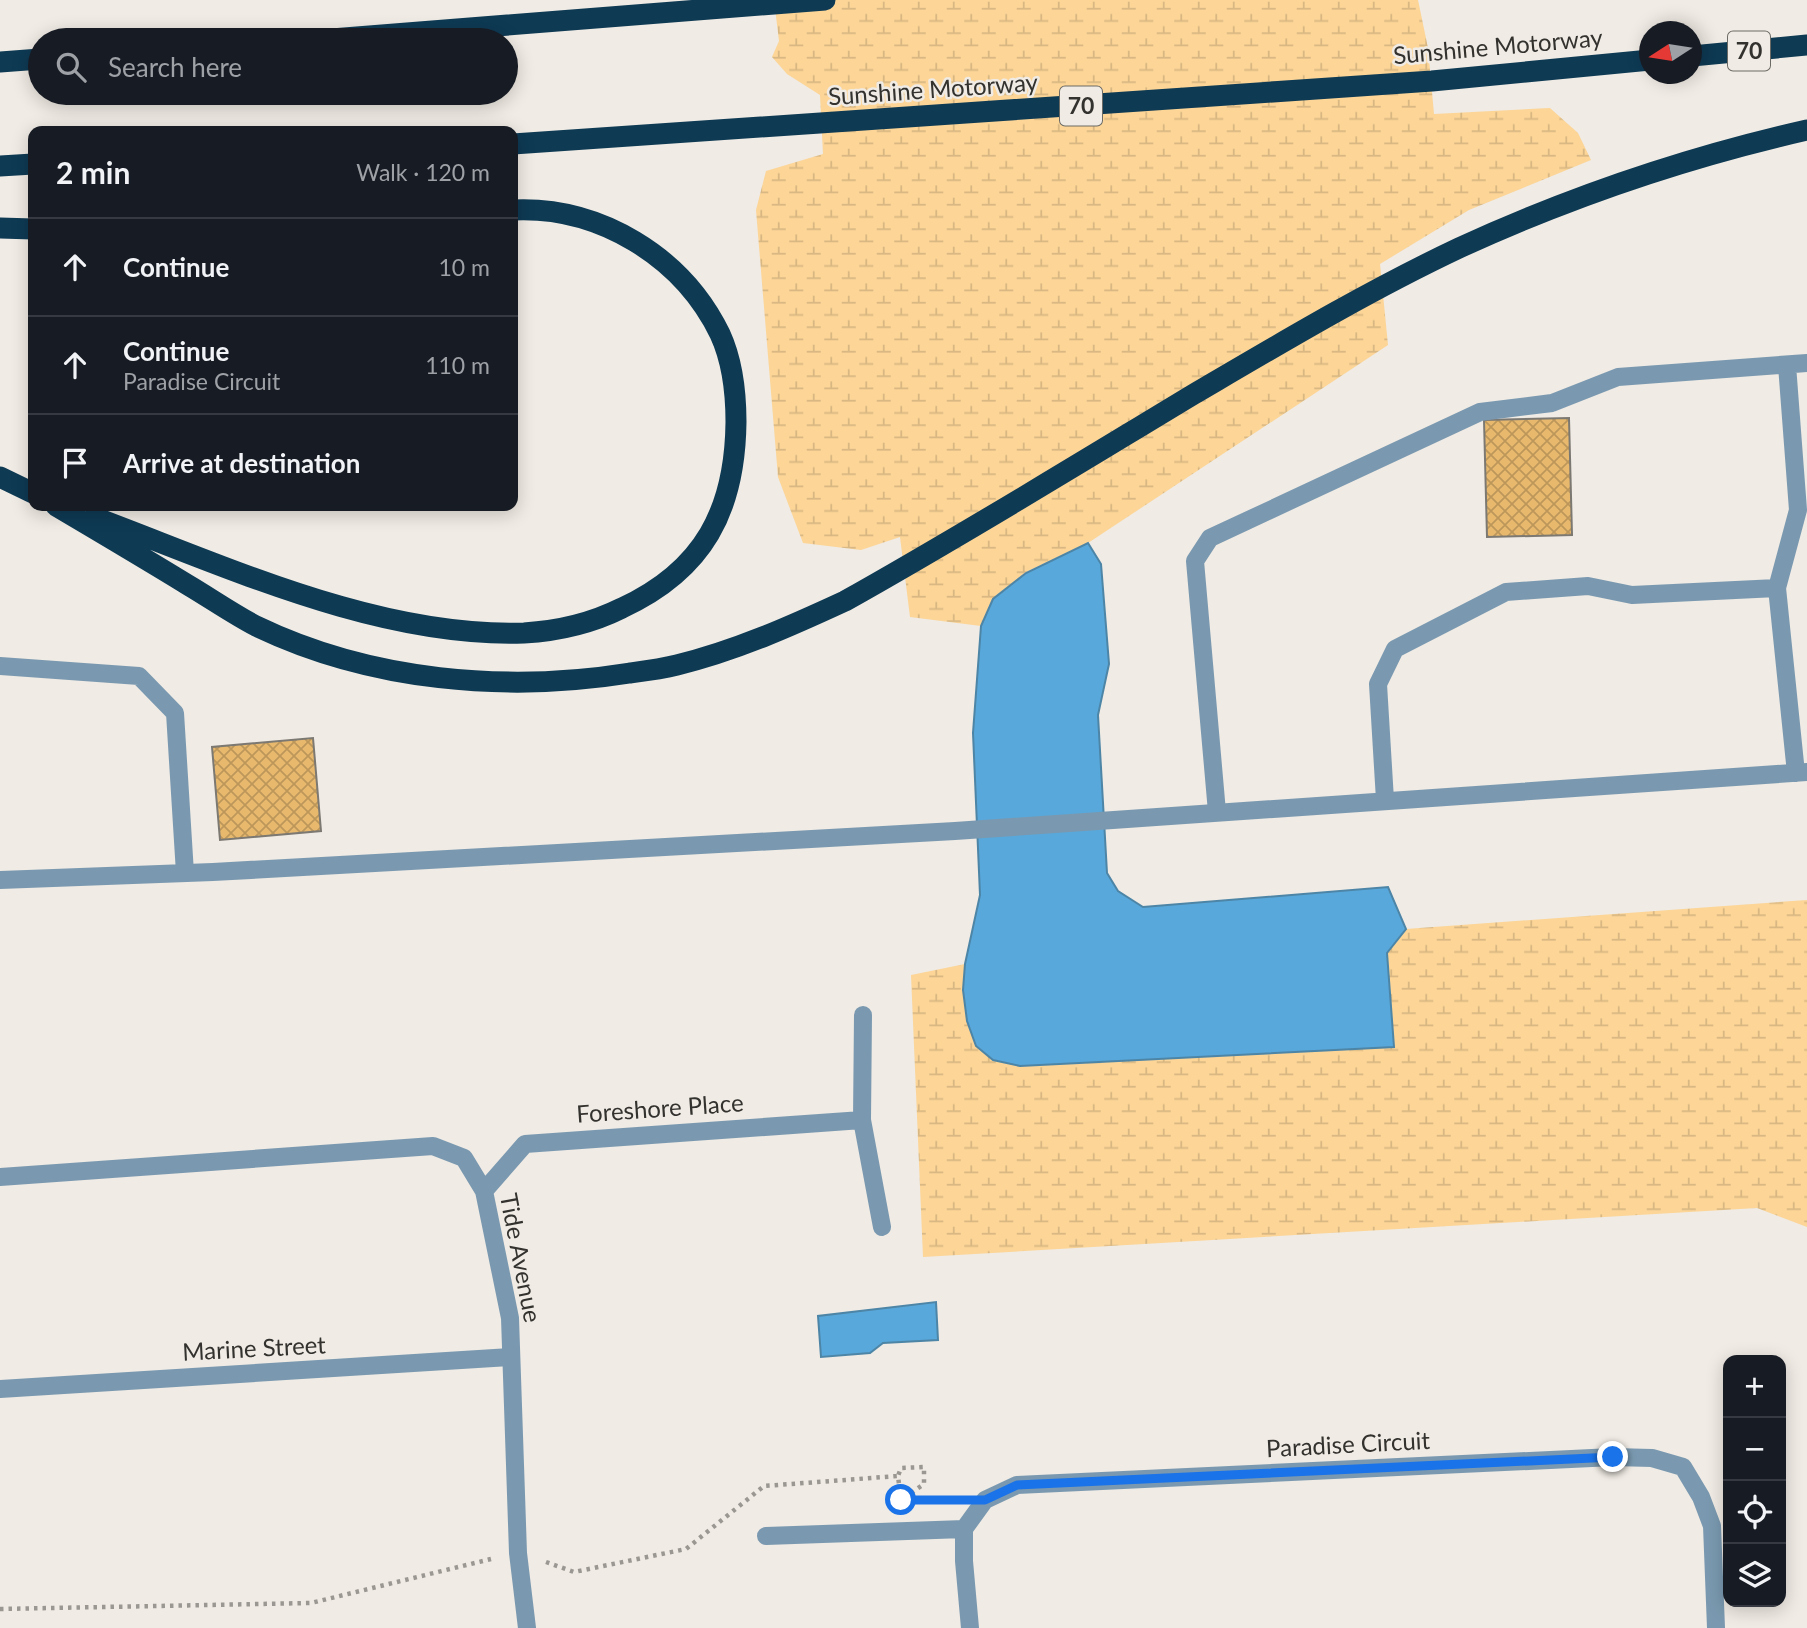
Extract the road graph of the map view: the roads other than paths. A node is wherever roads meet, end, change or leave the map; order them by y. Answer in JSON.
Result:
{"nodes":[{"id":1,"x":825,"y":0,"type":"edge"},
{"id":2,"x":471,"y":28,"type":"edge"},
{"id":3,"x":1807,"y":45,"type":"edge"},
{"id":4,"x":1702,"y":55,"type":"edge"},
{"id":5,"x":28,"y":60,"type":"edge"},
{"id":6,"x":1639,"y":61,"type":"edge"},
{"id":7,"x":0,"y":62,"type":"edge"},
{"id":8,"x":1807,"y":130,"type":"edge"},
{"id":9,"x":518,"y":144,"type":"edge"},
{"id":10,"x":28,"y":164,"type":"edge"},
{"id":11,"x":0,"y":166,"type":"edge"},
{"id":12,"x":518,"y":210,"type":"edge"},
{"id":13,"x":0,"y":228,"type":"edge"},
{"id":14,"x":28,"y":229,"type":"edge"},
{"id":15,"x":1807,"y":363,"type":"edge"},
{"id":16,"x":1787,"y":365,"type":"junction"},
{"id":17,"x":0,"y":477,"type":"edge"},
{"id":18,"x":28,"y":491,"type":"edge"},
{"id":19,"x":64,"y":511,"type":"edge"},
{"id":20,"x":76,"y":511,"type":"edge"},
{"id":21,"x":1777,"y":588,"type":"junction"},
{"id":22,"x":0,"y":666,"type":"edge"},
{"id":23,"x":1801,"y":772,"type":"edge"},
{"id":24,"x":1385,"y":800,"type":"junction"},
{"id":25,"x":1217,"y":812,"type":"junction"},
{"id":26,"x":185,"y":873,"type":"junction"},
{"id":27,"x":0,"y":880,"type":"edge"},
{"id":28,"x":863,"y":1015,"type":"dead end"},
{"id":29,"x":862,"y":1120,"type":"junction"},
{"id":30,"x":0,"y":1177,"type":"edge"},
{"id":31,"x":484,"y":1191,"type":"junction"},
{"id":32,"x":882,"y":1227,"type":"dead end"},
{"id":33,"x":511,"y":1357,"type":"junction"},
{"id":34,"x":0,"y":1389,"type":"edge"},
{"id":35,"x":964,"y":1529,"type":"junction"},
{"id":36,"x":766,"y":1536,"type":"dead end"},
{"id":37,"x":527,"y":1628,"type":"edge"},
{"id":38,"x":970,"y":1628,"type":"edge"},
{"id":39,"x":1716,"y":1628,"type":"edge"}],
"edges":[{"from":1,"to":2,"type":"highway"},
{"from":3,"to":4,"type":"highway","number":"70"},
{"from":5,"to":7,"type":"highway"},
{"from":6,"to":9,"type":"highway","name":"Sunshine Motorway","number":"70"},
{"from":8,"to":19,"type":"highway"},
{"from":10,"to":11,"type":"highway"},
{"from":12,"to":20,"type":"highway"},
{"from":13,"to":14,"type":"highway"},
{"from":15,"to":16,"type":"lane"},
{"from":16,"to":21,"type":"lane"},
{"from":16,"to":25,"type":"lane"},
{"from":17,"to":18,"type":"highway"},
{"from":21,"to":23,"type":"lane"},
{"from":21,"to":24,"type":"lane"},
{"from":22,"to":26,"type":"lane"},
{"from":23,"to":24,"type":"lane"},
{"from":24,"to":25,"type":"lane"},
{"from":25,"to":26,"type":"lane"},
{"from":26,"to":27,"type":"lane"},
{"from":28,"to":29,"type":"lane"},
{"from":29,"to":31,"type":"lane","name":"Foreshore Place"},
{"from":29,"to":32,"type":"lane"},
{"from":30,"to":31,"type":"lane","name":"Tide Avenue"},
{"from":31,"to":33,"type":"lane","name":"Tide Avenue"},
{"from":33,"to":34,"type":"lane","name":"Marine Street"},
{"from":33,"to":37,"type":"lane","name":"Tide Avenue"},
{"from":35,"to":36,"type":"lane"},
{"from":35,"to":38,"type":"lane"},
{"from":35,"to":39,"type":"lane","name":"Paradise Circuit"}]}
